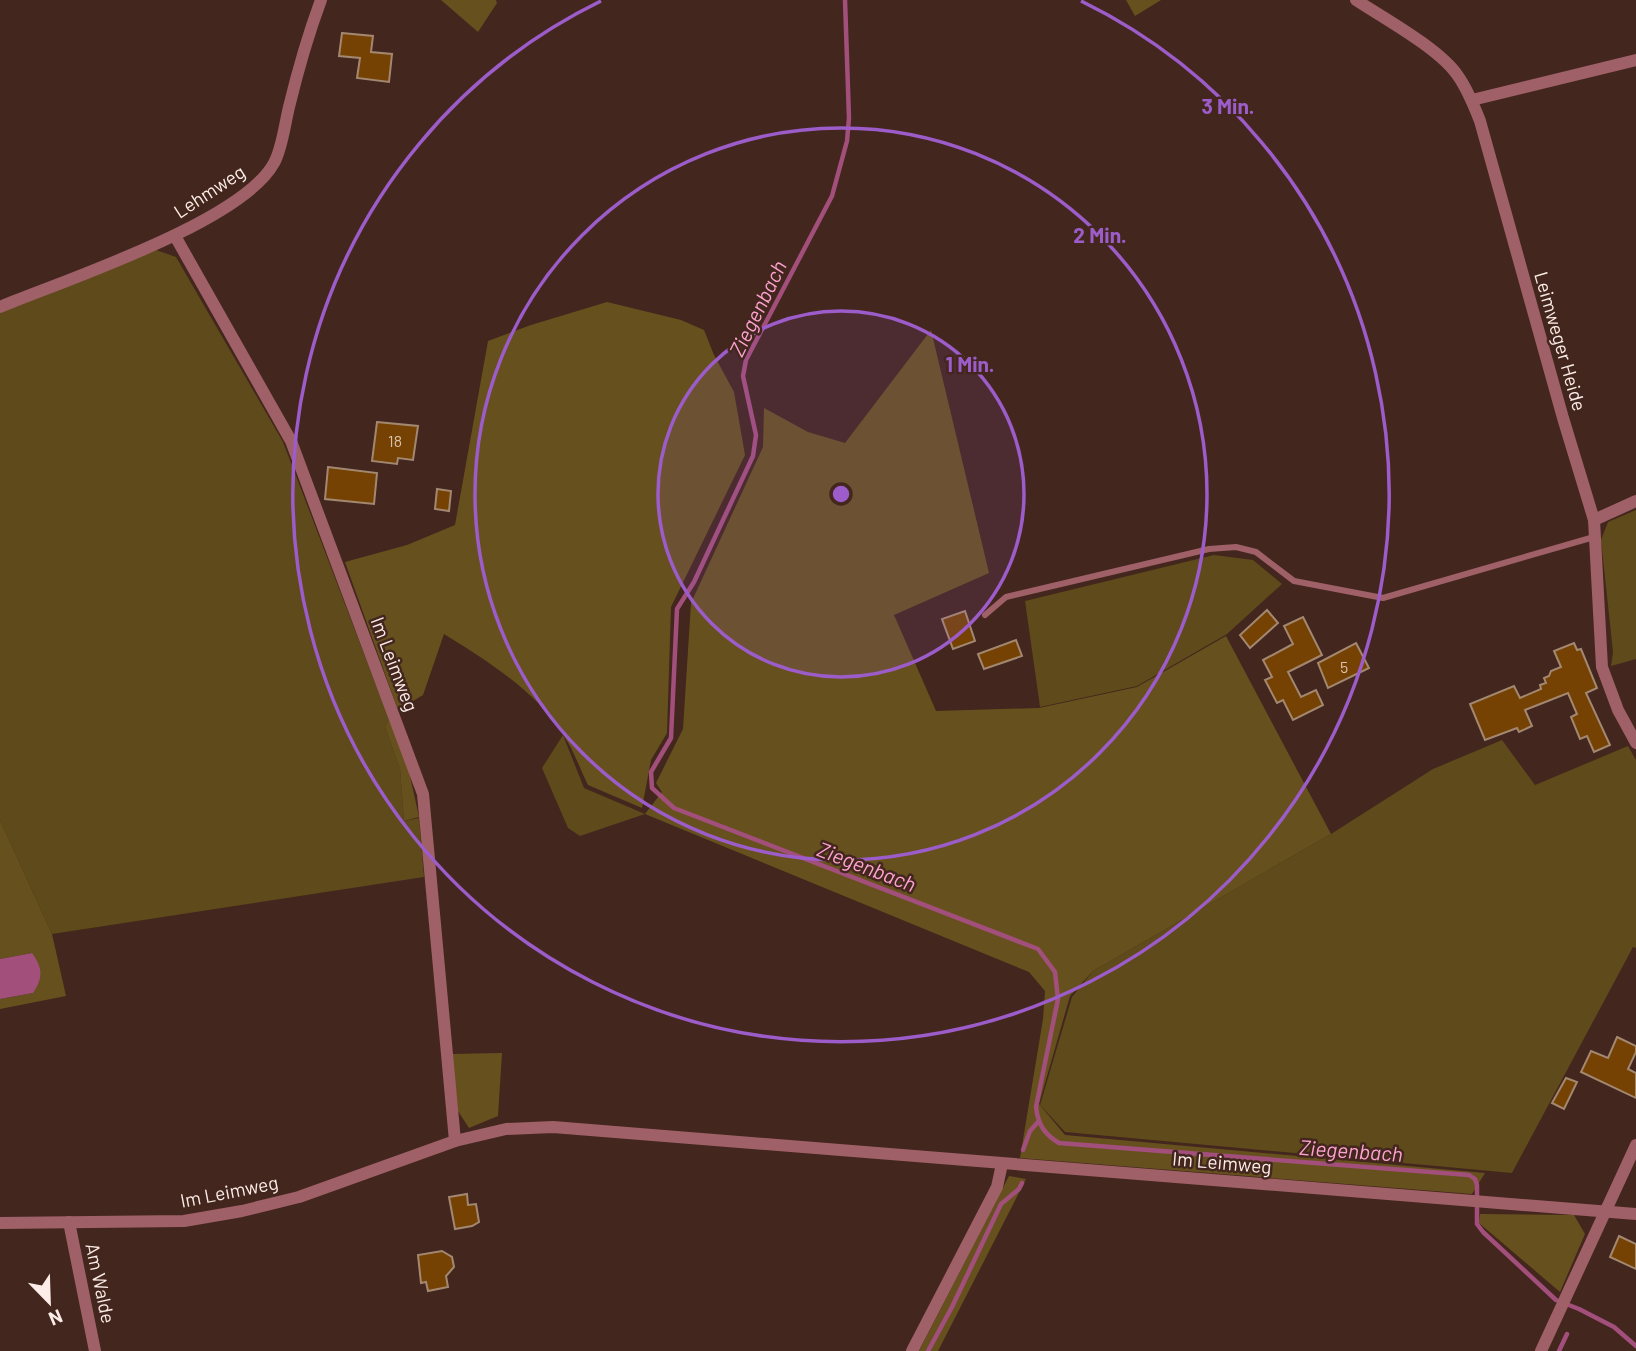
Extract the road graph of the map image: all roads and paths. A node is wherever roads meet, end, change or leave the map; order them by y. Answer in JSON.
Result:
{"nodes":[{"id":1,"x":321,"y":0,"type":"edge"},
{"id":2,"x":1356,"y":0,"type":"edge"},
{"id":3,"x":1636,"y":60,"type":"edge"},
{"id":4,"x":1472,"y":100,"type":"junction"},
{"id":5,"x":175,"y":236,"type":"junction"},
{"id":6,"x":0,"y":307,"type":"edge"},
{"id":7,"x":1636,"y":501,"type":"edge"},
{"id":8,"x":1594,"y":520,"type":"junction"},
{"id":9,"x":1594,"y":537,"type":"junction"},
{"id":10,"x":985,"y":615,"type":"dead end"},
{"id":11,"x":1636,"y":743,"type":"edge"},
{"id":12,"x":455,"y":1141,"type":"junction"},
{"id":13,"x":1636,"y":1145,"type":"edge"},
{"id":14,"x":1002,"y":1164,"type":"junction"},
{"id":15,"x":1607,"y":1212,"type":"junction"},
{"id":16,"x":1636,"y":1214,"type":"edge"},
{"id":17,"x":69,"y":1222,"type":"junction"},
{"id":18,"x":0,"y":1223,"type":"edge"},
{"id":19,"x":96,"y":1351,"type":"edge"},
{"id":20,"x":912,"y":1351,"type":"edge"},
{"id":21,"x":1541,"y":1351,"type":"edge"}],
"edges":[{"from":1,"to":5,"type":"street","name":"Lehmweg"},
{"from":2,"to":4,"type":"street","name":"Leimweger Heide"},
{"from":3,"to":4,"type":"street"},
{"from":4,"to":8,"type":"street","name":"Leimweger Heide"},
{"from":5,"to":6,"type":"street","name":"Lehmweg"},
{"from":5,"to":12,"type":"street","name":"Im Leimweg"},
{"from":7,"to":8,"type":"street"},
{"from":8,"to":9,"type":"street","name":"Leimweger Heide"},
{"from":9,"to":10,"type":"lane"},
{"from":9,"to":11,"type":"street","name":"Leimweger Heide"},
{"from":12,"to":14,"type":"street","name":"Im Leimweg"},
{"from":12,"to":17,"type":"street","name":"Im Leimweg"},
{"from":13,"to":15,"type":"street"},
{"from":14,"to":15,"type":"street","name":"Im Leimweg"},
{"from":14,"to":20,"type":"street"},
{"from":15,"to":16,"type":"street","name":"Im Leimweg"},
{"from":15,"to":21,"type":"street"},
{"from":17,"to":18,"type":"street","name":"Im Leimweg"},
{"from":17,"to":19,"type":"street","name":"Am Walde"}]}
